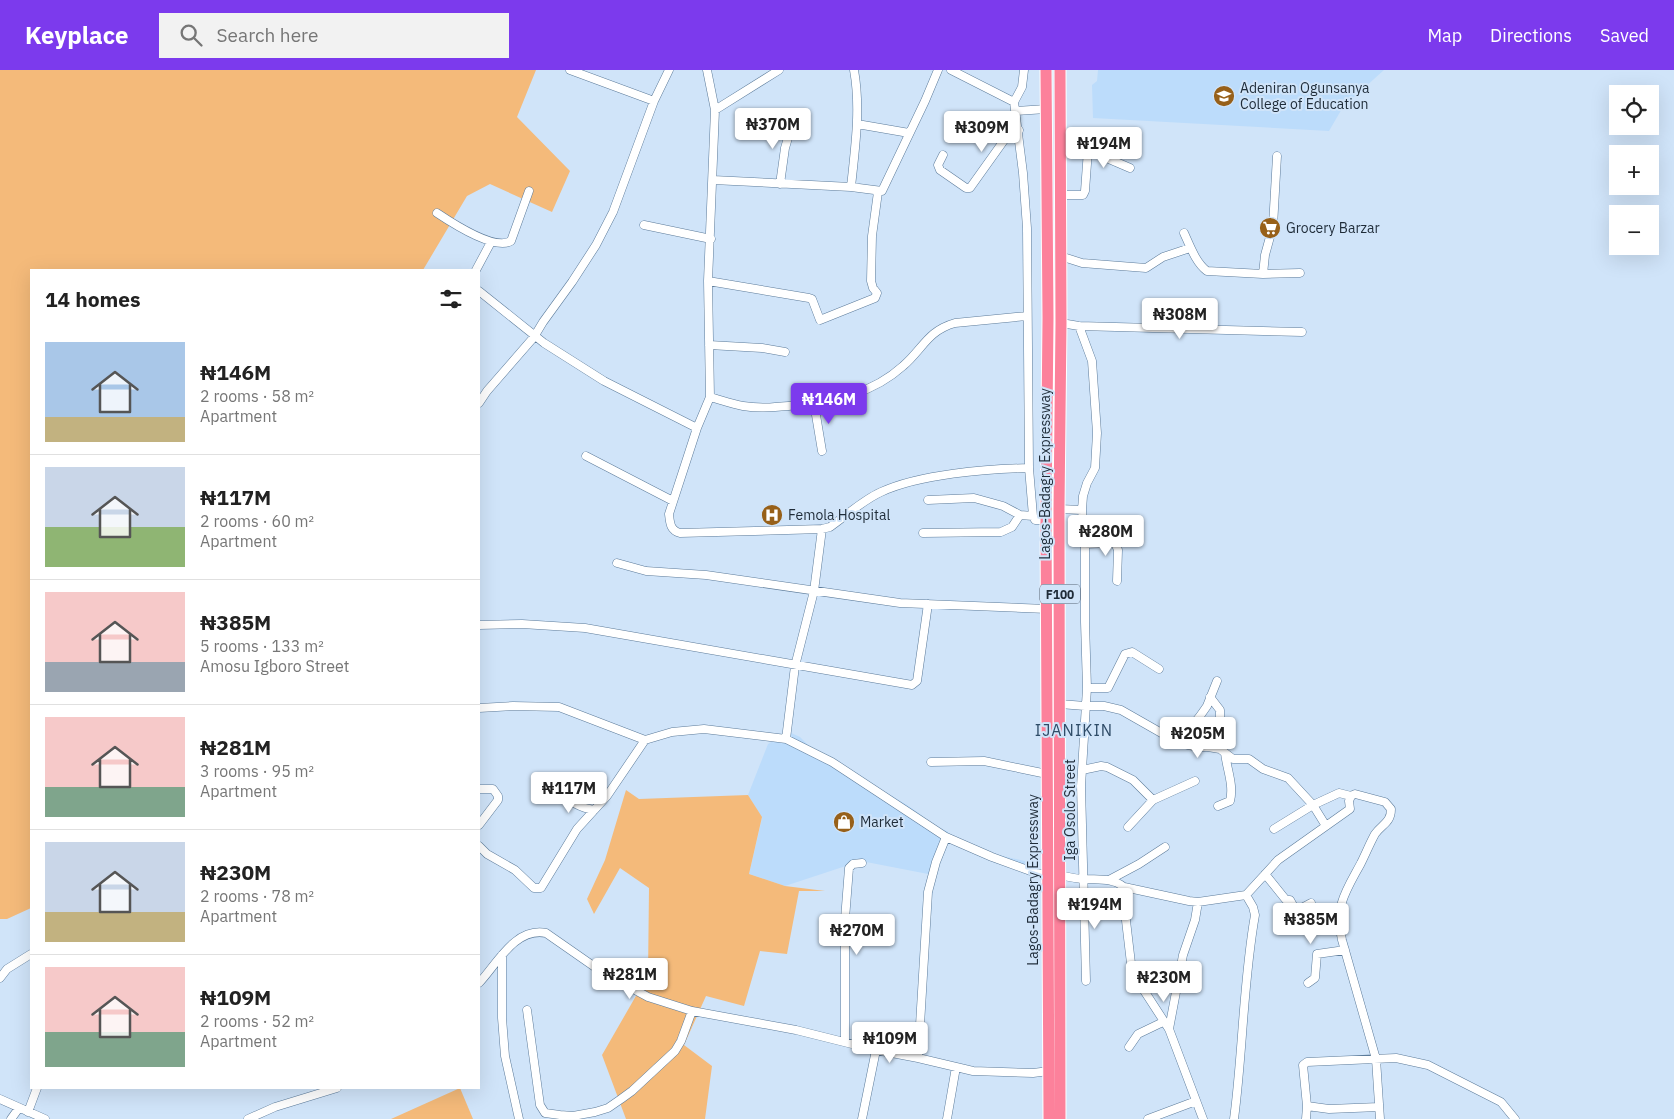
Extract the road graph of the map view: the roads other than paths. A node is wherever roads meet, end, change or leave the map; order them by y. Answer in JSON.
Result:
{"nodes":[{"id":1,"x":570,"y":70,"type":"edge"},
{"id":2,"x":669,"y":70,"type":"edge"},
{"id":3,"x":707,"y":70,"type":"edge"},
{"id":4,"x":779,"y":70,"type":"edge"},
{"id":5,"x":854,"y":70,"type":"edge"},
{"id":6,"x":938,"y":70,"type":"edge"},
{"id":7,"x":951,"y":70,"type":"edge"},
{"id":8,"x":1024,"y":70,"type":"edge"},
{"id":9,"x":1046,"y":70,"type":"edge"},
{"id":10,"x":1060,"y":70,"type":"edge"},
{"id":11,"x":654,"y":100,"type":"junction"},
{"id":12,"x":1014,"y":102,"type":"junction"},
{"id":13,"x":1046,"y":108,"type":"junction"},
{"id":14,"x":715,"y":110,"type":"junction"},
{"id":15,"x":1016,"y":111,"type":"junction"},
{"id":16,"x":793,"y":121,"type":"dead end"},
{"id":17,"x":857,"y":124,"type":"junction"},
{"id":18,"x":1019,"y":130,"type":"junction"},
{"id":19,"x":909,"y":133,"type":"junction"},
{"id":20,"x":1060,"y":147,"type":"junction"},
{"id":21,"x":1088,"y":150,"type":"junction"},
{"id":22,"x":943,"y":155,"type":"dead end"},
{"id":23,"x":1277,"y":156,"type":"dead end"},
{"id":24,"x":1130,"y":168,"type":"dead end"},
{"id":25,"x":713,"y":180,"type":"junction"},
{"id":26,"x":780,"y":184,"type":"junction"},
{"id":27,"x":851,"y":187,"type":"junction"},
{"id":28,"x":529,"y":191,"type":"dead end"},
{"id":29,"x":878,"y":192,"type":"junction"},
{"id":30,"x":1060,"y":195,"type":"junction"},
{"id":31,"x":437,"y":213,"type":"dead end"},
{"id":32,"x":644,"y":225,"type":"dead end"},
{"id":33,"x":1184,"y":233,"type":"dead end"},
{"id":34,"x":711,"y":238,"type":"junction"},
{"id":35,"x":491,"y":242,"type":"junction"},
{"id":36,"x":1190,"y":248,"type":"junction"},
{"id":37,"x":1060,"y":256,"type":"junction"},
{"id":38,"x":477,"y":269,"type":"edge"},
{"id":39,"x":1300,"y":273,"type":"dead end"},
{"id":40,"x":1263,"y":274,"type":"junction"},
{"id":41,"x":708,"y":281,"type":"junction"},
{"id":42,"x":480,"y":292,"type":"edge"},
{"id":43,"x":1028,"y":316,"type":"junction"},
{"id":44,"x":1061,"y":323,"type":"junction"},
{"id":45,"x":1079,"y":326,"type":"junction"},
{"id":46,"x":1302,"y":332,"type":"dead end"},
{"id":47,"x":534,"y":337,"type":"junction"},
{"id":48,"x":709,"y":345,"type":"junction"},
{"id":49,"x":785,"y":352,"type":"dead end"},
{"id":50,"x":710,"y":397,"type":"junction"},
{"id":51,"x":480,"y":402,"type":"edge"},
{"id":52,"x":814,"y":403,"type":"junction"},
{"id":53,"x":697,"y":428,"type":"junction"},
{"id":54,"x":822,"y":451,"type":"dead end"},
{"id":55,"x":586,"y":456,"type":"dead end"},
{"id":56,"x":1029,"y":468,"type":"junction"},
{"id":57,"x":928,"y":500,"type":"dead end"},
{"id":58,"x":673,"y":502,"type":"junction"},
{"id":59,"x":1059,"y":509,"type":"junction"},
{"id":60,"x":1082,"y":510,"type":"junction"},
{"id":61,"x":1020,"y":515,"type":"junction"},
{"id":62,"x":1033,"y":516,"type":"junction"},
{"id":63,"x":1046,"y":520,"type":"junction"},
{"id":64,"x":822,"y":529,"type":"junction"},
{"id":65,"x":923,"y":533,"type":"dead end"},
{"id":66,"x":1085,"y":544,"type":"junction"},
{"id":67,"x":617,"y":563,"type":"dead end"},
{"id":68,"x":1117,"y":581,"type":"dead end"},
{"id":69,"x":814,"y":591,"type":"junction"},
{"id":70,"x":928,"y":604,"type":"junction"},
{"id":71,"x":1047,"y":609,"type":"junction"},
{"id":72,"x":480,"y":625,"type":"edge"},
{"id":73,"x":795,"y":666,"type":"junction"},
{"id":74,"x":1160,"y":669,"type":"dead end"},
{"id":75,"x":1217,"y":681,"type":"dead end"},
{"id":76,"x":1087,"y":688,"type":"junction"},
{"id":77,"x":1210,"y":697,"type":"junction"},
{"id":78,"x":1060,"y":704,"type":"junction"},
{"id":79,"x":1085,"y":706,"type":"junction"},
{"id":80,"x":480,"y":708,"type":"edge"},
{"id":81,"x":786,"y":739,"type":"junction"},
{"id":82,"x":645,"y":740,"type":"junction"},
{"id":83,"x":1179,"y":743,"type":"junction"},
{"id":84,"x":1222,"y":751,"type":"junction"},
{"id":85,"x":931,"y":762,"type":"dead end"},
{"id":86,"x":1082,"y":770,"type":"junction"},
{"id":87,"x":1047,"y":774,"type":"junction"},
{"id":88,"x":1195,"y":781,"type":"dead end"},
{"id":89,"x":480,"y":789,"type":"edge"},
{"id":90,"x":555,"y":790,"type":"dead end"},
{"id":91,"x":1350,"y":796,"type":"junction"},
{"id":92,"x":1153,"y":800,"type":"junction"},
{"id":93,"x":1313,"y":805,"type":"junction"},
{"id":94,"x":1218,"y":806,"type":"dead end"},
{"id":95,"x":594,"y":810,"type":"junction"},
{"id":96,"x":480,"y":824,"type":"edge"},
{"id":97,"x":1326,"y":826,"type":"junction"},
{"id":98,"x":1128,"y":827,"type":"dead end"},
{"id":99,"x":1274,"y":829,"type":"dead end"},
{"id":100,"x":946,"y":837,"type":"junction"},
{"id":101,"x":480,"y":847,"type":"edge"},
{"id":102,"x":1164,"y":847,"type":"dead end"},
{"id":103,"x":862,"y":863,"type":"dead end"},
{"id":104,"x":1265,"y":874,"type":"junction"},
{"id":105,"x":1048,"y":875,"type":"junction"},
{"id":106,"x":1060,"y":875,"type":"junction"},
{"id":107,"x":1082,"y":879,"type":"junction"},
{"id":108,"x":1109,"y":880,"type":"junction"},
{"id":109,"x":1124,"y":887,"type":"junction"},
{"id":110,"x":1246,"y":895,"type":"junction"},
{"id":111,"x":1198,"y":902,"type":"junction"},
{"id":112,"x":1311,"y":903,"type":"dead end"},
{"id":113,"x":1345,"y":950,"type":"junction"},
{"id":114,"x":30,"y":955,"type":"edge"},
{"id":115,"x":502,"y":955,"type":"junction"},
{"id":116,"x":0,"y":978,"type":"edge"},
{"id":117,"x":1086,"y":981,"type":"dead end"},
{"id":118,"x":480,"y":982,"type":"edge"},
{"id":119,"x":1308,"y":983,"type":"dead end"},
{"id":120,"x":527,"y":1010,"type":"dead end"},
{"id":121,"x":692,"y":1011,"type":"junction"},
{"id":122,"x":1166,"y":1026,"type":"junction"},
{"id":123,"x":845,"y":1041,"type":"junction"},
{"id":124,"x":1130,"y":1047,"type":"dead end"},
{"id":125,"x":876,"y":1050,"type":"junction"},
{"id":126,"x":918,"y":1058,"type":"junction"},
{"id":127,"x":1376,"y":1059,"type":"junction"},
{"id":128,"x":956,"y":1067,"type":"junction"},
{"id":129,"x":1049,"y":1071,"type":"junction"},
{"id":130,"x":37,"y":1089,"type":"edge"},
{"id":131,"x":334,"y":1089,"type":"edge"},
{"id":132,"x":0,"y":1099,"type":"edge"},
{"id":133,"x":1196,"y":1101,"type":"junction"},
{"id":134,"x":1306,"y":1106,"type":"junction"},
{"id":135,"x":1378,"y":1106,"type":"junction"},
{"id":136,"x":19,"y":1108,"type":"junction"},
{"id":137,"x":28,"y":1112,"type":"junction"},
{"id":138,"x":10,"y":1119,"type":"edge"},
{"id":139,"x":45,"y":1119,"type":"edge"},
{"id":140,"x":248,"y":1119,"type":"edge"},
{"id":141,"x":519,"y":1119,"type":"edge"},
{"id":142,"x":862,"y":1119,"type":"edge"},
{"id":143,"x":947,"y":1119,"type":"edge"},
{"id":144,"x":1049,"y":1119,"type":"edge"},
{"id":145,"x":1060,"y":1119,"type":"edge"},
{"id":146,"x":1148,"y":1119,"type":"edge"},
{"id":147,"x":1203,"y":1119,"type":"edge"},
{"id":148,"x":1234,"y":1119,"type":"edge"},
{"id":149,"x":1306,"y":1119,"type":"edge"},
{"id":150,"x":1380,"y":1119,"type":"edge"},
{"id":151,"x":1515,"y":1119,"type":"edge"}],
"edges":[{"from":1,"to":11,"type":"street"},
{"from":2,"to":11,"type":"street"},
{"from":3,"to":14,"type":"street"},
{"from":4,"to":14,"type":"street"},
{"from":5,"to":17,"type":"street"},
{"from":6,"to":19,"type":"street"},
{"from":7,"to":12,"type":"street"},
{"from":8,"to":12,"type":"street"},
{"from":9,"to":13,"type":"highway","name":"Lagos-Badagry Expressway","number":"F100"},
{"from":10,"to":20,"type":"highway","name":"Lagos-Badagry Expressway","number":"F100"},
{"from":11,"to":47,"type":"street"},
{"from":12,"to":15,"type":"street"},
{"from":13,"to":15,"type":"street"},
{"from":13,"to":63,"type":"highway","name":"Lagos-Badagry Expressway","number":"F100"},
{"from":14,"to":25,"type":"street"},
{"from":15,"to":18,"type":"street"},
{"from":16,"to":26,"type":"street"},
{"from":17,"to":19,"type":"street"},
{"from":17,"to":27,"type":"street"},
{"from":18,"to":22,"type":"street"},
{"from":18,"to":43,"type":"street"},
{"from":19,"to":29,"type":"street"},
{"from":20,"to":21,"type":"street"},
{"from":20,"to":30,"type":"highway","name":"Lagos-Badagry Expressway","number":"F100"},
{"from":21,"to":24,"type":"street"},
{"from":21,"to":30,"type":"street"},
{"from":23,"to":40,"type":"street"},
{"from":25,"to":26,"type":"street"},
{"from":25,"to":34,"type":"street"},
{"from":26,"to":27,"type":"street"},
{"from":27,"to":29,"type":"street"},
{"from":28,"to":35,"type":"street"},
{"from":29,"to":41,"type":"street"},
{"from":30,"to":37,"type":"highway","name":"Lagos-Badagry Expressway","number":"F100"},
{"from":31,"to":35,"type":"street"},
{"from":32,"to":34,"type":"street"},
{"from":33,"to":36,"type":"street"},
{"from":34,"to":41,"type":"street"},
{"from":35,"to":38,"type":"street"},
{"from":36,"to":37,"type":"street"},
{"from":36,"to":40,"type":"street"},
{"from":37,"to":44,"type":"highway","name":"Lagos-Badagry Expressway","number":"F100"},
{"from":39,"to":40,"type":"street"},
{"from":41,"to":48,"type":"street"},
{"from":42,"to":47,"type":"street"},
{"from":43,"to":52,"type":"street"},
{"from":43,"to":56,"type":"street"},
{"from":44,"to":45,"type":"street"},
{"from":44,"to":59,"type":"highway","name":"Lagos-Badagry Expressway","number":"F100"},
{"from":45,"to":46,"type":"street"},
{"from":45,"to":60,"type":"street","name":"Iga Osolo Street"},
{"from":47,"to":51,"type":"street"},
{"from":47,"to":53,"type":"street"},
{"from":48,"to":49,"type":"street"},
{"from":48,"to":50,"type":"street"},
{"from":50,"to":52,"type":"street"},
{"from":50,"to":53,"type":"street"},
{"from":52,"to":54,"type":"street"},
{"from":53,"to":58,"type":"street"},
{"from":55,"to":58,"type":"street"},
{"from":56,"to":62,"type":"street"},
{"from":56,"to":64,"type":"street"},
{"from":57,"to":61,"type":"street"},
{"from":58,"to":64,"type":"street"},
{"from":59,"to":60,"type":"street"},
{"from":59,"to":78,"type":"highway","name":"Lagos-Badagry Expressway","number":"F100"},
{"from":60,"to":66,"type":"street","name":"Iga Osolo Street"},
{"from":61,"to":62,"type":"street"},
{"from":61,"to":65,"type":"street"},
{"from":62,"to":63,"type":"street"},
{"from":63,"to":71,"type":"highway","name":"Lagos-Badagry Expressway","number":"F100"},
{"from":64,"to":69,"type":"street"},
{"from":66,"to":68,"type":"street"},
{"from":66,"to":76,"type":"street","name":"Iga Osolo Street"},
{"from":67,"to":69,"type":"street"},
{"from":69,"to":70,"type":"street"},
{"from":69,"to":73,"type":"street"},
{"from":70,"to":71,"type":"street"},
{"from":70,"to":73,"type":"street"},
{"from":71,"to":87,"type":"highway","name":"Lagos-Badagry Expressway","number":"F100"},
{"from":72,"to":73,"type":"street"},
{"from":73,"to":81,"type":"street"},
{"from":74,"to":76,"type":"street"},
{"from":75,"to":77,"type":"street"},
{"from":76,"to":79,"type":"street","name":"Iga Osolo Street"},
{"from":77,"to":83,"type":"street"},
{"from":77,"to":84,"type":"street"},
{"from":78,"to":79,"type":"street"},
{"from":78,"to":106,"type":"highway","name":"Lagos-Badagry Expressway","number":"F100"},
{"from":79,"to":83,"type":"street"},
{"from":79,"to":86,"type":"street","name":"Iga Osolo Street"},
{"from":80,"to":82,"type":"street"},
{"from":81,"to":82,"type":"street"},
{"from":81,"to":100,"type":"street"},
{"from":82,"to":95,"type":"street"},
{"from":83,"to":84,"type":"street"},
{"from":84,"to":93,"type":"street"},
{"from":84,"to":94,"type":"street"},
{"from":85,"to":87,"type":"street"},
{"from":86,"to":92,"type":"street"},
{"from":86,"to":107,"type":"street","name":"Iga Osolo Street"},
{"from":87,"to":105,"type":"highway","name":"Lagos-Badagry Expressway","number":"F100"},
{"from":88,"to":92,"type":"street"},
{"from":89,"to":96,"type":"street"},
{"from":90,"to":95,"type":"street"},
{"from":91,"to":93,"type":"street"},
{"from":91,"to":97,"type":"street"},
{"from":91,"to":113,"type":"street"},
{"from":92,"to":98,"type":"street"},
{"from":93,"to":97,"type":"street"},
{"from":93,"to":99,"type":"street"},
{"from":95,"to":101,"type":"street"},
{"from":97,"to":104,"type":"street"},
{"from":100,"to":105,"type":"street"},
{"from":100,"to":126,"type":"street"},
{"from":102,"to":108,"type":"street"},
{"from":103,"to":123,"type":"street"},
{"from":104,"to":110,"type":"street"},
{"from":104,"to":112,"type":"street"},
{"from":105,"to":129,"type":"highway","name":"Lagos-Badagry Expressway","number":"F100"},
{"from":106,"to":107,"type":"street"},
{"from":106,"to":145,"type":"highway","name":"Lagos-Badagry Expressway","number":"F100"},
{"from":107,"to":108,"type":"street"},
{"from":107,"to":117,"type":"street","name":"Iga Osolo Street"},
{"from":108,"to":109,"type":"street"},
{"from":109,"to":111,"type":"street"},
{"from":109,"to":122,"type":"street"},
{"from":110,"to":111,"type":"street"},
{"from":110,"to":148,"type":"street"},
{"from":111,"to":122,"type":"street"},
{"from":113,"to":119,"type":"street"},
{"from":113,"to":127,"type":"street"},
{"from":114,"to":116,"type":"street"},
{"from":115,"to":118,"type":"street"},
{"from":115,"to":121,"type":"street"},
{"from":115,"to":141,"type":"street"},
{"from":120,"to":121,"type":"street"},
{"from":121,"to":123,"type":"street"},
{"from":122,"to":124,"type":"street"},
{"from":122,"to":133,"type":"street"},
{"from":123,"to":125,"type":"street"},
{"from":125,"to":126,"type":"street"},
{"from":125,"to":142,"type":"street"},
{"from":126,"to":128,"type":"street"},
{"from":127,"to":134,"type":"street"},
{"from":127,"to":135,"type":"street"},
{"from":127,"to":151,"type":"street"},
{"from":128,"to":129,"type":"street"},
{"from":128,"to":143,"type":"street"},
{"from":129,"to":144,"type":"highway","name":"Lagos-Badagry Expressway","number":"F100"},
{"from":130,"to":137,"type":"street"},
{"from":131,"to":140,"type":"street"},
{"from":132,"to":136,"type":"street"},
{"from":133,"to":146,"type":"street"},
{"from":133,"to":147,"type":"street"},
{"from":134,"to":135,"type":"street"},
{"from":134,"to":149,"type":"street"},
{"from":135,"to":150,"type":"street"},
{"from":136,"to":137,"type":"street"},
{"from":136,"to":138,"type":"street"},
{"from":137,"to":139,"type":"street"}]}
